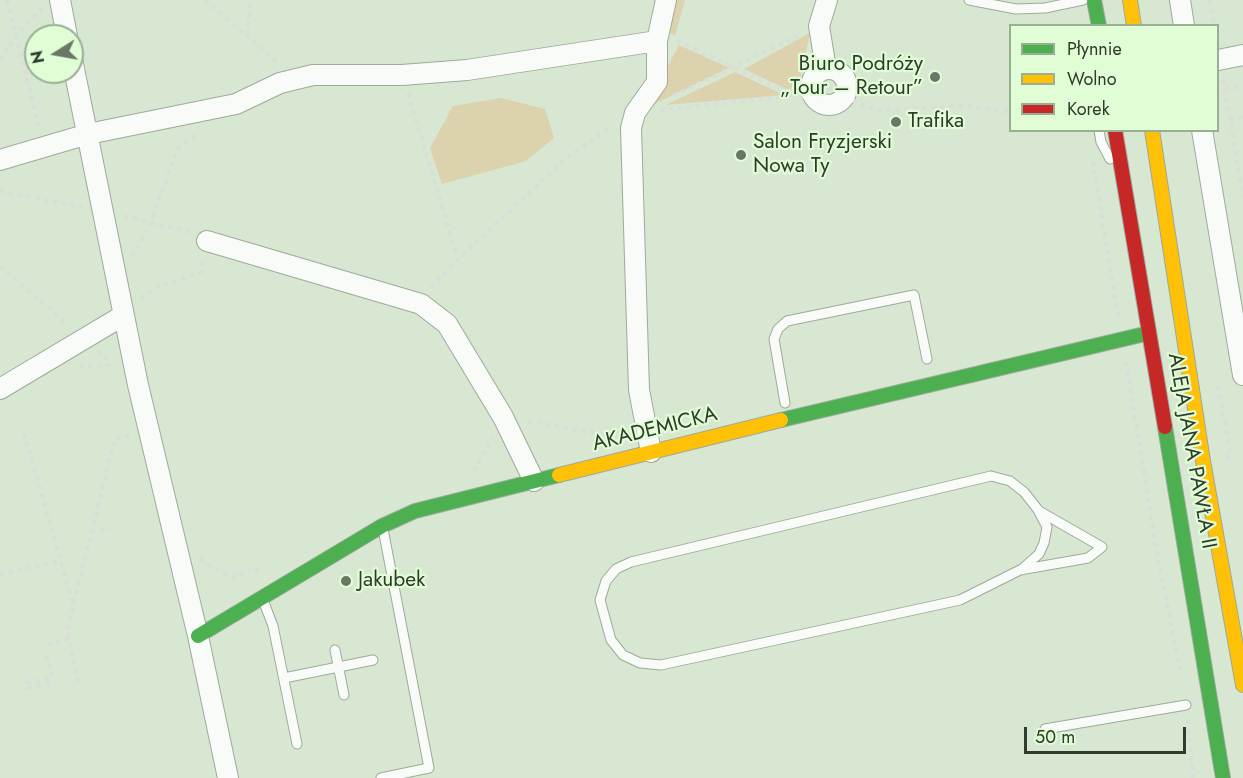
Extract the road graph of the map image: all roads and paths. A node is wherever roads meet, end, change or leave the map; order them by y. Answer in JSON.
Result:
{"nodes":[{"id":1,"x":7,"y":0,"type":"edge"},
{"id":2,"x":205,"y":0,"type":"edge"},
{"id":3,"x":250,"y":0,"type":"edge"},
{"id":4,"x":666,"y":0,"type":"edge"},
{"id":5,"x":827,"y":0,"type":"edge"},
{"id":6,"x":969,"y":0,"type":"edge"},
{"id":7,"x":1083,"y":0,"type":"edge"},
{"id":8,"x":1094,"y":0,"type":"edge"},
{"id":9,"x":1130,"y":0,"type":"edge"},
{"id":10,"x":1179,"y":0,"type":"edge"},
{"id":11,"x":1210,"y":0,"type":"edge"},
{"id":12,"x":52,"y":3,"type":"edge"},
{"id":13,"x":62,"y":24,"type":"edge"},
{"id":14,"x":1099,"y":24,"type":"edge"},
{"id":15,"x":1134,"y":24,"type":"edge"},
{"id":16,"x":1184,"y":24,"type":"edge"},
{"id":17,"x":1214,"y":24,"type":"edge"},
{"id":18,"x":819,"y":26,"type":"junction"},
{"id":19,"x":16,"y":36,"type":"junction"},
{"id":20,"x":247,"y":36,"type":"junction"},
{"id":21,"x":657,"y":41,"type":"junction"},
{"id":22,"x":1243,"y":55,"type":"edge"},
{"id":23,"x":0,"y":60,"type":"edge"},
{"id":24,"x":1219,"y":60,"type":"edge"},
{"id":25,"x":734,"y":68,"type":"junction"},
{"id":26,"x":825,"y":69,"type":"junction"},
{"id":27,"x":402,"y":75,"type":"junction"},
{"id":28,"x":280,"y":83,"type":"junction"},
{"id":29,"x":77,"y":84,"type":"edge"},
{"id":30,"x":1243,"y":86,"type":"edge"},
{"id":31,"x":1225,"y":89,"type":"junction"},
{"id":32,"x":804,"y":97,"type":"junction"},
{"id":33,"x":844,"y":97,"type":"junction"},
{"id":34,"x":665,"y":99,"type":"dead end"},
{"id":35,"x":1009,"y":112,"type":"edge"},
{"id":36,"x":635,"y":113,"type":"junction"},
{"id":37,"x":1243,"y":117,"type":"edge"},
{"id":38,"x":1230,"y":120,"type":"junction"},
{"id":39,"x":203,"y":129,"type":"dead end"},
{"id":40,"x":605,"y":131,"type":"dead end"},
{"id":41,"x":1099,"y":132,"type":"edge"},
{"id":42,"x":1115,"y":132,"type":"edge"},
{"id":43,"x":1152,"y":132,"type":"edge"},
{"id":44,"x":1202,"y":132,"type":"edge"},
{"id":45,"x":88,"y":134,"type":"junction"},
{"id":46,"x":44,"y":147,"type":"junction"},
{"id":47,"x":0,"y":160,"type":"edge"},
{"id":48,"x":1124,"y":185,"type":"junction"},
{"id":49,"x":1243,"y":197,"type":"edge"},
{"id":50,"x":207,"y":241,"type":"joint"},
{"id":51,"x":458,"y":259,"type":"junction"},
{"id":52,"x":118,"y":283,"type":"junction"},
{"id":53,"x":421,"y":304,"type":"junction"},
{"id":54,"x":124,"y":315,"type":"junction"},
{"id":55,"x":1149,"y":333,"type":"junction"},
{"id":56,"x":927,"y":359,"type":"dead end"},
{"id":57,"x":1243,"y":375,"type":"edge"},
{"id":58,"x":0,"y":389,"type":"edge"},
{"id":59,"x":785,"y":403,"type":"dead end"},
{"id":60,"x":504,"y":417,"type":"junction"},
{"id":61,"x":24,"y":433,"type":"dead end"},
{"id":62,"x":124,"y":436,"type":"dead end"},
{"id":63,"x":650,"y":447,"type":"junction"},
{"id":64,"x":1144,"y":471,"type":"dead end"},
{"id":65,"x":471,"y":476,"type":"dead end"},
{"id":66,"x":534,"y":481,"type":"junction"},
{"id":67,"x":1039,"y":512,"type":"junction"},
{"id":68,"x":382,"y":526,"type":"junction"},
{"id":69,"x":111,"y":528,"type":"dead end"},
{"id":70,"x":90,"y":532,"type":"junction"},
{"id":71,"x":176,"y":544,"type":"junction"},
{"id":72,"x":61,"y":561,"type":"junction"},
{"id":73,"x":1020,"y":570,"type":"junction"},
{"id":74,"x":0,"y":574,"type":"edge"},
{"id":75,"x":266,"y":596,"type":"junction"},
{"id":76,"x":74,"y":604,"type":"junction"},
{"id":77,"x":198,"y":636,"type":"junction"},
{"id":78,"x":69,"y":639,"type":"junction"},
{"id":79,"x":47,"y":644,"type":"dead end"},
{"id":80,"x":335,"y":650,"type":"dead end"},
{"id":81,"x":47,"y":656,"type":"dead end"},
{"id":82,"x":374,"y":660,"type":"dead end"},
{"id":83,"x":338,"y":667,"type":"junction"},
{"id":84,"x":284,"y":678,"type":"junction"},
{"id":85,"x":78,"y":682,"type":"dead end"},
{"id":86,"x":1243,"y":685,"type":"edge"},
{"id":87,"x":51,"y":691,"type":"dead end"},
{"id":88,"x":344,"y":695,"type":"dead end"},
{"id":89,"x":1227,"y":698,"type":"edge"},
{"id":90,"x":1186,"y":705,"type":"junction"},
{"id":91,"x":1045,"y":729,"type":"dead end"},
{"id":92,"x":297,"y":744,"type":"dead end"},
{"id":93,"x":228,"y":778,"type":"edge"},
{"id":94,"x":381,"y":778,"type":"edge"},
{"id":95,"x":1193,"y":778,"type":"edge"},
{"id":96,"x":1223,"y":778,"type":"edge"}],
"edges":[{"from":1,"to":19,"type":"path"},
{"from":2,"to":20,"type":"path"},
{"from":3,"to":20,"type":"path"},
{"from":4,"to":21,"type":"street"},
{"from":5,"to":18,"type":"street"},
{"from":6,"to":7,"type":"lane"},
{"from":8,"to":14,"type":"main road"},
{"from":9,"to":15,"type":"main road"},
{"from":10,"to":16,"type":"street"},
{"from":11,"to":17,"type":"path"},
{"from":12,"to":13,"type":"street"},
{"from":12,"to":19,"type":"path"},
{"from":18,"to":25,"type":"path"},
{"from":18,"to":26,"type":"street"},
{"from":19,"to":23,"type":"path"},
{"from":19,"to":46,"type":"path"},
{"from":20,"to":28,"type":"path"},
{"from":21,"to":25,"type":"path"},
{"from":21,"to":27,"type":"street"},
{"from":21,"to":36,"type":"street"},
{"from":22,"to":24,"type":"street"},
{"from":24,"to":31,"type":"path"},
{"from":25,"to":32,"type":"path"},
{"from":25,"to":34,"type":"path"},
{"from":26,"to":32,"type":"street"},
{"from":26,"to":33,"type":"street"},
{"from":27,"to":28,"type":"street"},
{"from":27,"to":51,"type":"path"},
{"from":28,"to":45,"type":"street"},
{"from":29,"to":45,"type":"street"},
{"from":30,"to":31,"type":"path"},
{"from":31,"to":38,"type":"path"},
{"from":32,"to":33,"type":"street"},
{"from":32,"to":36,"type":"path"},
{"from":33,"to":35,"type":"path"},
{"from":36,"to":63,"type":"street"},
{"from":37,"to":38,"type":"path"},
{"from":38,"to":49,"type":"path"},
{"from":39,"to":52,"type":"path"},
{"from":40,"to":51,"type":"path"},
{"from":41,"to":48,"type":"lane"},
{"from":42,"to":48,"type":"main road","name":"ALEJA JANA PAWŁA II"},
{"from":43,"to":86,"type":"main road","name":"ALEJA JANA PAWŁA II"},
{"from":44,"to":57,"type":"street"},
{"from":45,"to":46,"type":"street"},
{"from":45,"to":52,"type":"street"},
{"from":46,"to":47,"type":"street"},
{"from":48,"to":55,"type":"main road","name":"ALEJA JANA PAWŁA II"},
{"from":50,"to":53,"type":"street"},
{"from":50,"to":54,"type":"path"},
{"from":51,"to":53,"type":"path"},
{"from":52,"to":54,"type":"street"},
{"from":53,"to":60,"type":"street"},
{"from":54,"to":58,"type":"street"},
{"from":54,"to":71,"type":"street"},
{"from":55,"to":63,"type":"main road","name":"AKADEMICKA"},
{"from":55,"to":89,"type":"main road","name":"ALEJA JANA PAWŁA II"},
{"from":56,"to":59,"type":"lane"},
{"from":60,"to":63,"type":"path"},
{"from":60,"to":65,"type":"path"},
{"from":60,"to":66,"type":"street"},
{"from":61,"to":72,"type":"path"},
{"from":62,"to":70,"type":"path"},
{"from":63,"to":66,"type":"main road","name":"AKADEMICKA"},
{"from":64,"to":90,"type":"path"},
{"from":66,"to":68,"type":"main road","name":"AKADEMICKA"},
{"from":67,"to":73,"type":"lane"},
{"from":67,"to":73,"type":"lane"},
{"from":67,"to":73,"type":"lane"},
{"from":68,"to":75,"type":"main road","name":"AKADEMICKA"},
{"from":68,"to":94,"type":"lane"},
{"from":69,"to":70,"type":"path"},
{"from":70,"to":76,"type":"path"},
{"from":71,"to":75,"type":"path"},
{"from":71,"to":77,"type":"street"},
{"from":72,"to":74,"type":"path"},
{"from":72,"to":76,"type":"path"},
{"from":75,"to":77,"type":"main road","name":"AKADEMICKA"},
{"from":75,"to":84,"type":"lane"},
{"from":76,"to":78,"type":"path"},
{"from":77,"to":93,"type":"street"},
{"from":78,"to":79,"type":"path"},
{"from":78,"to":85,"type":"path"},
{"from":80,"to":83,"type":"lane"},
{"from":81,"to":87,"type":"path"},
{"from":82,"to":83,"type":"lane"},
{"from":83,"to":84,"type":"lane"},
{"from":83,"to":88,"type":"lane"},
{"from":84,"to":92,"type":"lane"},
{"from":89,"to":96,"type":"main road","name":"ALEJA JANA PAWŁA II"},
{"from":90,"to":91,"type":"lane"},
{"from":90,"to":95,"type":"path"}]}
